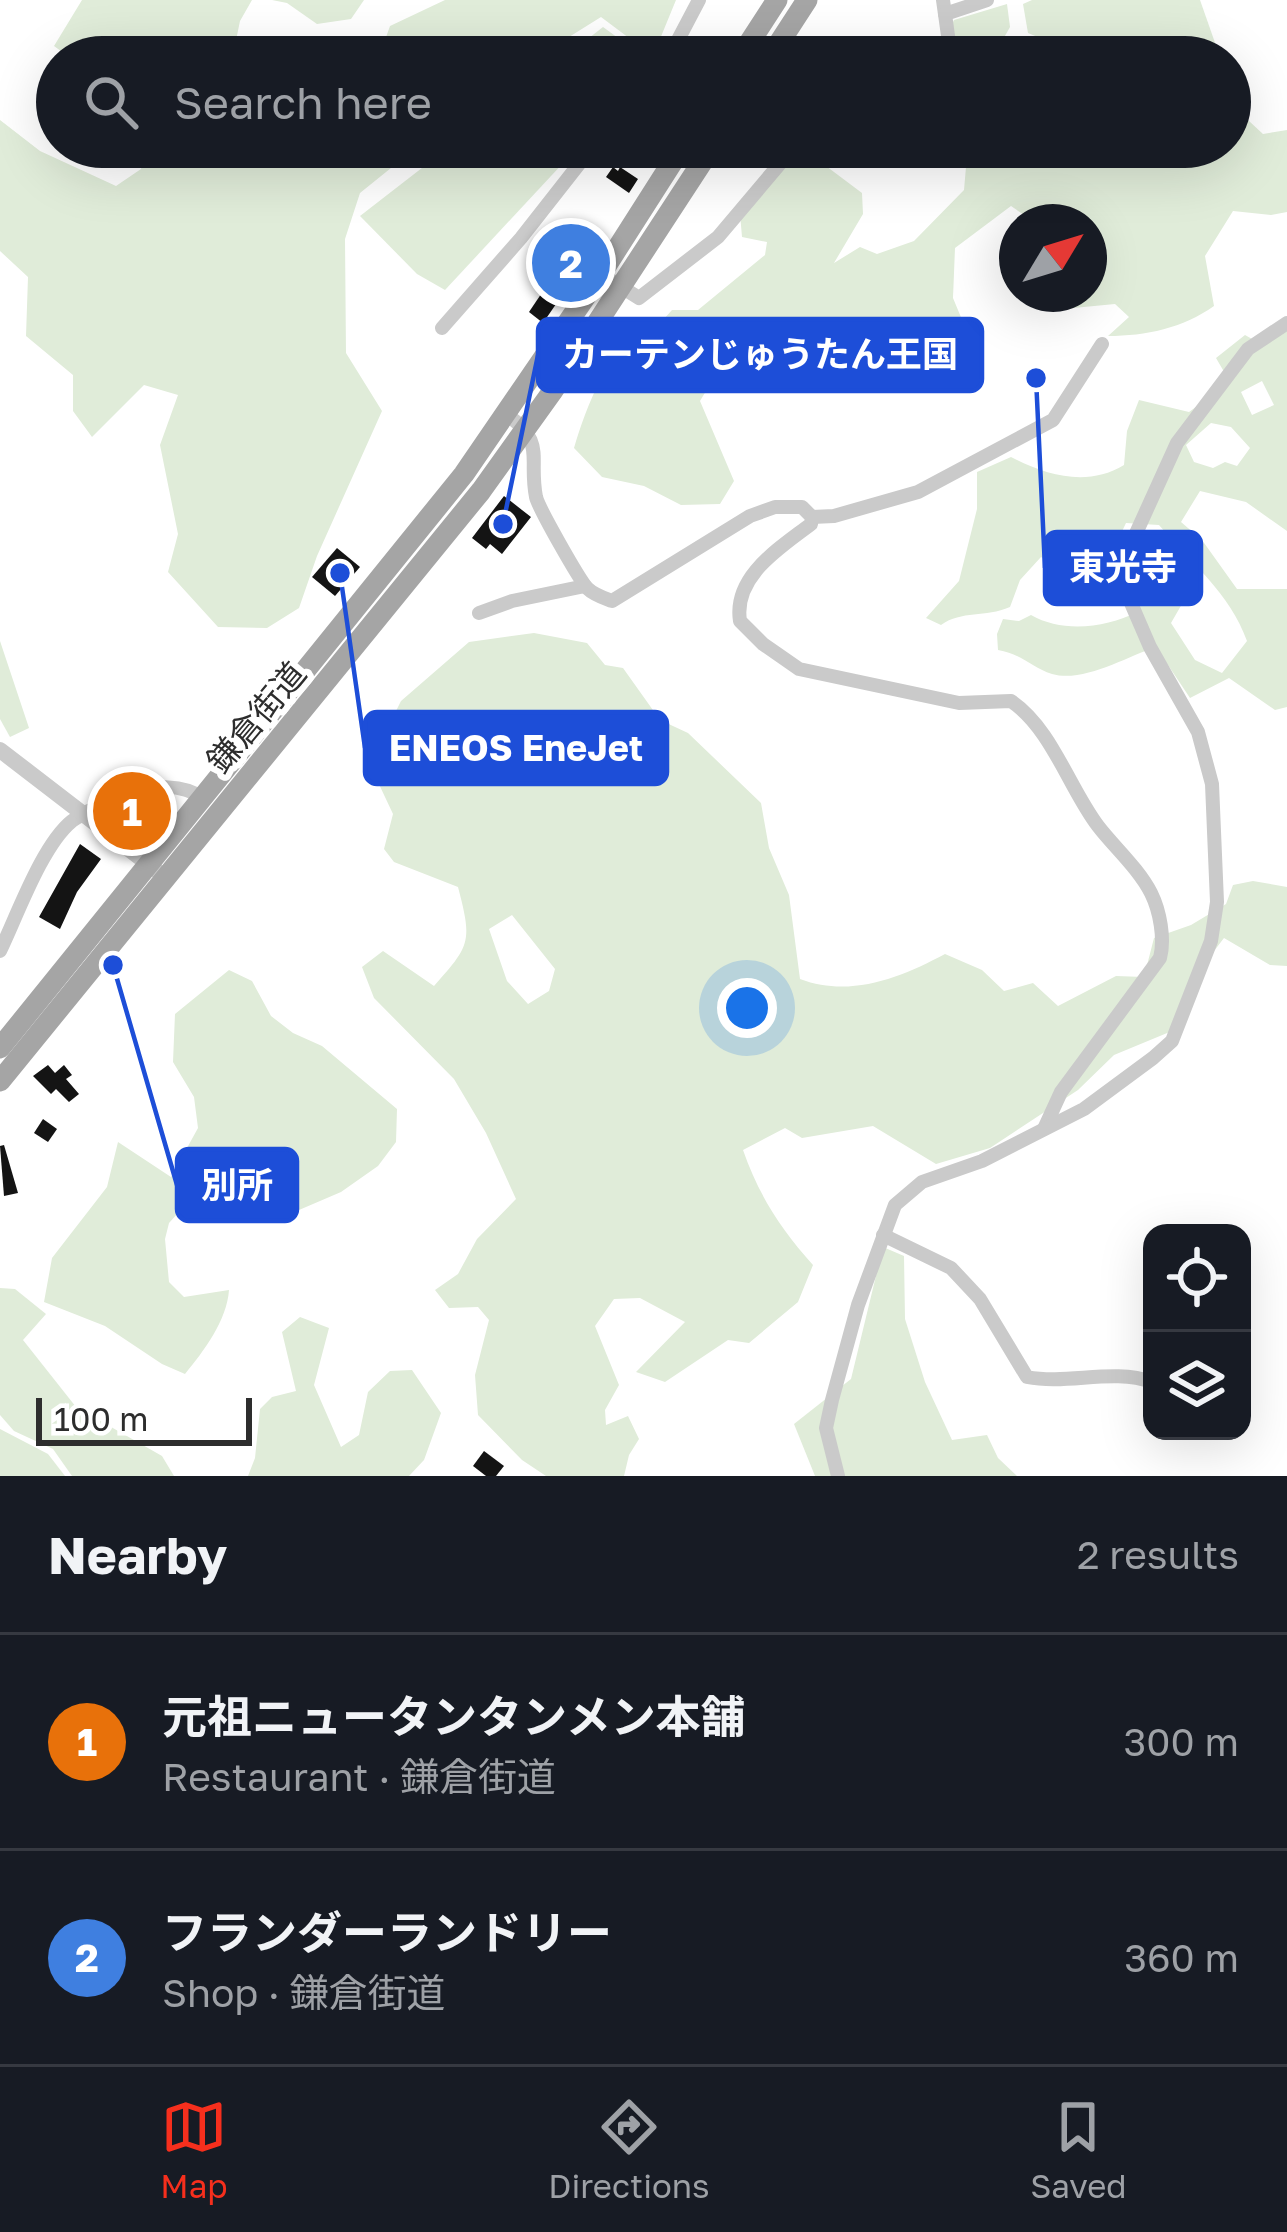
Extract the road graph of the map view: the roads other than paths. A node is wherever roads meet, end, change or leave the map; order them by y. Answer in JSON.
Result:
{"nodes":[{"id":1,"x":699,"y":0,"type":"edge"},
{"id":2,"x":777,"y":0,"type":"edge"},
{"id":3,"x":807,"y":0,"type":"edge"},
{"id":4,"x":986,"y":0,"type":"edge"},
{"id":5,"x":944,"y":7,"type":"edge"},
{"id":6,"x":680,"y":36,"type":"edge"},
{"id":7,"x":754,"y":36,"type":"edge"},
{"id":8,"x":784,"y":36,"type":"edge"},
{"id":9,"x":576,"y":168,"type":"edge"},
{"id":10,"x":669,"y":168,"type":"edge"},
{"id":11,"x":698,"y":168,"type":"edge"},
{"id":12,"x":776,"y":168,"type":"edge"},
{"id":13,"x":601,"y":274,"type":"junction"},
{"id":14,"x":622,"y":287,"type":"junction"},
{"id":15,"x":1287,"y":323,"type":"edge"},
{"id":16,"x":442,"y":328,"type":"dead end"},
{"id":17,"x":1102,"y":344,"type":"dead end"},
{"id":18,"x":506,"y":414,"type":"junction"},
{"id":19,"x":527,"y":428,"type":"junction"},
{"id":20,"x":812,"y":517,"type":"junction"},
{"id":21,"x":585,"y":586,"type":"junction"},
{"id":22,"x":479,"y":613,"type":"dead end"},
{"id":23,"x":0,"y":750,"type":"edge"},
{"id":24,"x":203,"y":798,"type":"junction"},
{"id":25,"x":85,"y":814,"type":"junction"},
{"id":26,"x":165,"y":878,"type":"junction"},
{"id":27,"x":0,"y":951,"type":"edge"},
{"id":28,"x":0,"y":1048,"type":"edge"},
{"id":29,"x":0,"y":1082,"type":"edge"},
{"id":30,"x":1044,"y":1129,"type":"junction"},
{"id":31,"x":883,"y":1235,"type":"junction"},
{"id":32,"x":1143,"y":1379,"type":"edge"},
{"id":33,"x":838,"y":1476,"type":"edge"}],
"edges":[{"from":1,"to":6,"type":"street"},
{"from":2,"to":7,"type":"main road"},
{"from":3,"to":8,"type":"main road"},
{"from":4,"to":5,"type":"street"},
{"from":9,"to":16,"type":"street"},
{"from":10,"to":13,"type":"main road","name":"鎌倉街道"},
{"from":11,"to":14,"type":"main road","name":"鎌倉街道"},
{"from":12,"to":14,"type":"street"},
{"from":13,"to":14,"type":"street"},
{"from":13,"to":18,"type":"main road","name":"鎌倉街道"},
{"from":14,"to":19,"type":"main road","name":"鎌倉街道"},
{"from":15,"to":30,"type":"street"},
{"from":17,"to":20,"type":"street"},
{"from":18,"to":19,"type":"street"},
{"from":18,"to":24,"type":"main road","name":"鎌倉街道"},
{"from":19,"to":21,"type":"street"},
{"from":19,"to":26,"type":"main road","name":"鎌倉街道"},
{"from":20,"to":21,"type":"street"},
{"from":20,"to":30,"type":"street"},
{"from":21,"to":22,"type":"street"},
{"from":23,"to":25,"type":"street"},
{"from":24,"to":25,"type":"street"},
{"from":24,"to":26,"type":"main road","name":"鎌倉街道"},
{"from":25,"to":26,"type":"street"},
{"from":25,"to":27,"type":"street"},
{"from":26,"to":28,"type":"main road","name":"鎌倉街道"},
{"from":26,"to":29,"type":"main road","name":"鎌倉街道"},
{"from":30,"to":31,"type":"street"},
{"from":31,"to":32,"type":"street"},
{"from":31,"to":33,"type":"street"}]}
